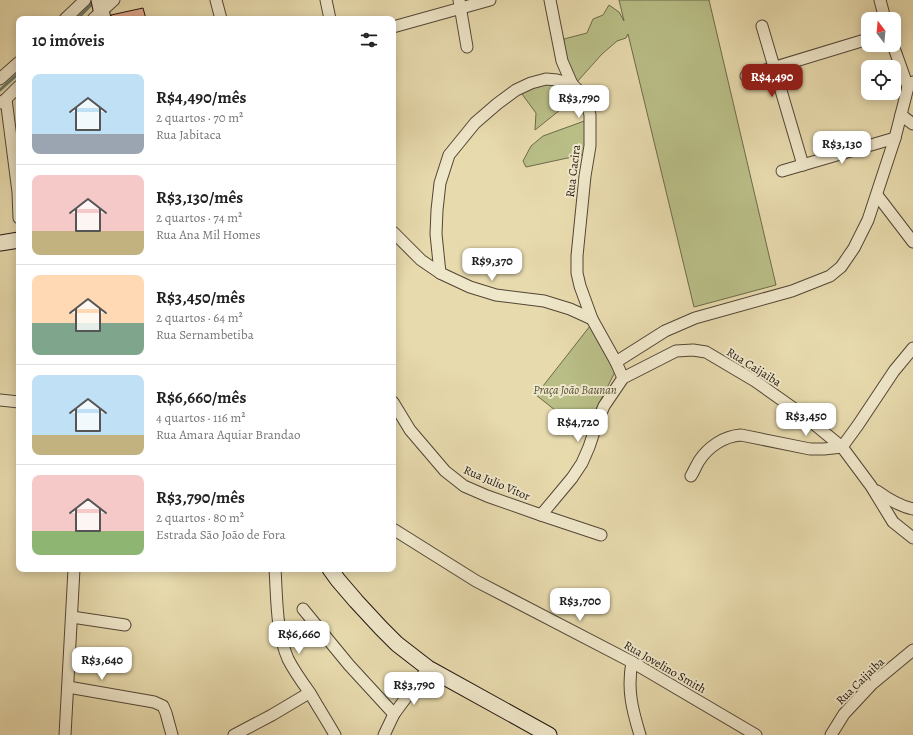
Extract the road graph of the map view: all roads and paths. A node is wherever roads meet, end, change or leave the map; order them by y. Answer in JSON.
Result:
{"nodes":[{"id":1,"x":85,"y":0,"type":"edge"},
{"id":2,"x":114,"y":0,"type":"edge"},
{"id":3,"x":216,"y":0,"type":"edge"},
{"id":4,"x":326,"y":0,"type":"edge"},
{"id":5,"x":490,"y":0,"type":"edge"},
{"id":6,"x":550,"y":0,"type":"edge"},
{"id":7,"x":880,"y":0,"type":"edge"},
{"id":8,"x":460,"y":4,"type":"edge"},
{"id":9,"x":99,"y":11,"type":"edge"},
{"id":10,"x":883,"y":12,"type":"edge"},
{"id":11,"x":68,"y":16,"type":"edge"},
{"id":12,"x":220,"y":16,"type":"edge"},
{"id":13,"x":329,"y":16,"type":"edge"},
{"id":14,"x":396,"y":26,"type":"edge"},
{"id":15,"x":762,"y":26,"type":"dead end"},
{"id":16,"x":861,"y":42,"type":"edge"},
{"id":17,"x":467,"y":47,"type":"dead end"},
{"id":18,"x":896,"y":52,"type":"edge"},
{"id":19,"x":16,"y":65,"type":"edge"},
{"id":20,"x":774,"y":67,"type":"junction"},
{"id":21,"x":746,"y":76,"type":"dead end"},
{"id":22,"x":0,"y":79,"type":"edge"},
{"id":23,"x":572,"y":84,"type":"junction"},
{"id":24,"x":911,"y":84,"type":"edge"},
{"id":25,"x":16,"y":89,"type":"edge"},
{"id":26,"x":3,"y":101,"type":"edge"},
{"id":27,"x":901,"y":115,"type":"junction"},
{"id":28,"x":913,"y":124,"type":"edge"},
{"id":29,"x":895,"y":138,"type":"junction"},
{"id":30,"x":803,"y":164,"type":"junction"},
{"id":31,"x":782,"y":171,"type":"dead end"},
{"id":32,"x":16,"y":180,"type":"edge"},
{"id":33,"x":877,"y":195,"type":"junction"},
{"id":34,"x":396,"y":235,"type":"edge"},
{"id":35,"x":16,"y":240,"type":"edge"},
{"id":36,"x":913,"y":242,"type":"edge"},
{"id":37,"x":0,"y":243,"type":"edge"},
{"id":38,"x":440,"y":273,"type":"junction"},
{"id":39,"x":592,"y":319,"type":"junction"},
{"id":40,"x":913,"y":348,"type":"edge"},
{"id":41,"x":616,"y":362,"type":"junction"},
{"id":42,"x":623,"y":378,"type":"junction"},
{"id":43,"x":0,"y":400,"type":"edge"},
{"id":44,"x":16,"y":402,"type":"edge"},
{"id":45,"x":396,"y":407,"type":"edge"},
{"id":46,"x":842,"y":447,"type":"junction"},
{"id":47,"x":691,"y":476,"type":"dead end"},
{"id":48,"x":871,"y":486,"type":"junction"},
{"id":49,"x":913,"y":509,"type":"edge"},
{"id":50,"x":540,"y":515,"type":"junction"},
{"id":51,"x":396,"y":531,"type":"edge"},
{"id":52,"x":601,"y":535,"type":"dead end"},
{"id":53,"x":913,"y":538,"type":"edge"},
{"id":54,"x":74,"y":572,"type":"edge"},
{"id":55,"x":275,"y":572,"type":"edge"},
{"id":56,"x":332,"y":572,"type":"edge"},
{"id":57,"x":303,"y":609,"type":"dead end"},
{"id":58,"x":72,"y":616,"type":"junction"},
{"id":59,"x":125,"y":625,"type":"dead end"},
{"id":60,"x":913,"y":650,"type":"edge"},
{"id":61,"x":632,"y":662,"type":"junction"},
{"id":62,"x":428,"y":668,"type":"junction"},
{"id":63,"x":68,"y":687,"type":"junction"},
{"id":64,"x":309,"y":693,"type":"junction"},
{"id":65,"x":394,"y":714,"type":"junction"},
{"id":66,"x":65,"y":735,"type":"edge"},
{"id":67,"x":172,"y":735,"type":"edge"},
{"id":68,"x":234,"y":735,"type":"edge"},
{"id":69,"x":335,"y":735,"type":"edge"},
{"id":70,"x":384,"y":735,"type":"edge"},
{"id":71,"x":549,"y":735,"type":"edge"},
{"id":72,"x":640,"y":735,"type":"edge"},
{"id":73,"x":756,"y":735,"type":"edge"},
{"id":74,"x":831,"y":735,"type":"edge"}],
"edges":[{"from":1,"to":11,"type":"street"},
{"from":2,"to":9,"type":"street"},
{"from":3,"to":12,"type":"street"},
{"from":4,"to":13,"type":"street"},
{"from":5,"to":8,"type":"street"},
{"from":6,"to":23,"type":"street","name":"Rua Cacira"},
{"from":7,"to":10,"type":"street"},
{"from":8,"to":14,"type":"street"},
{"from":8,"to":17,"type":"street"},
{"from":15,"to":20,"type":"street"},
{"from":16,"to":20,"type":"street"},
{"from":18,"to":24,"type":"street"},
{"from":19,"to":22,"type":"street"},
{"from":20,"to":21,"type":"street"},
{"from":20,"to":30,"type":"street"},
{"from":23,"to":38,"type":"street"},
{"from":23,"to":39,"type":"street","name":"Rua Cacira"},
{"from":24,"to":27,"type":"street"},
{"from":25,"to":26,"type":"street"},
{"from":26,"to":32,"type":"street"},
{"from":27,"to":28,"type":"street"},
{"from":27,"to":29,"type":"street"},
{"from":29,"to":30,"type":"street"},
{"from":29,"to":33,"type":"street"},
{"from":30,"to":31,"type":"street"},
{"from":33,"to":36,"type":"street"},
{"from":33,"to":41,"type":"street"},
{"from":34,"to":38,"type":"street"},
{"from":35,"to":37,"type":"street"},
{"from":38,"to":39,"type":"street"},
{"from":39,"to":41,"type":"street","name":"Rua Cacira"},
{"from":40,"to":46,"type":"street"},
{"from":41,"to":42,"type":"street","name":"Rua Cacira"},
{"from":42,"to":46,"type":"street","name":"Rua Caijaiba"},
{"from":42,"to":50,"type":"street"},
{"from":43,"to":44,"type":"street"},
{"from":45,"to":50,"type":"street","name":"Rua Julio Vitor"},
{"from":46,"to":47,"type":"street"},
{"from":46,"to":48,"type":"street","name":"Rua Caijaiba"},
{"from":48,"to":49,"type":"street"},
{"from":48,"to":53,"type":"street","name":"Rua Caijaiba"},
{"from":50,"to":52,"type":"street","name":"Rua Julio Vitor"},
{"from":51,"to":61,"type":"street","name":"Rua Jovelino Smith"},
{"from":54,"to":58,"type":"street"},
{"from":55,"to":64,"type":"street"},
{"from":56,"to":62,"type":"street"},
{"from":57,"to":65,"type":"street"},
{"from":58,"to":59,"type":"street"},
{"from":58,"to":63,"type":"street"},
{"from":60,"to":74,"type":"street","name":"Rua Caijaiba"},
{"from":61,"to":72,"type":"street"},
{"from":61,"to":73,"type":"street","name":"Rua Jovelino Smith"},
{"from":62,"to":65,"type":"street"},
{"from":62,"to":71,"type":"street"},
{"from":63,"to":66,"type":"street"},
{"from":63,"to":67,"type":"street"},
{"from":64,"to":68,"type":"street"},
{"from":64,"to":69,"type":"street"},
{"from":65,"to":70,"type":"street"}]}
